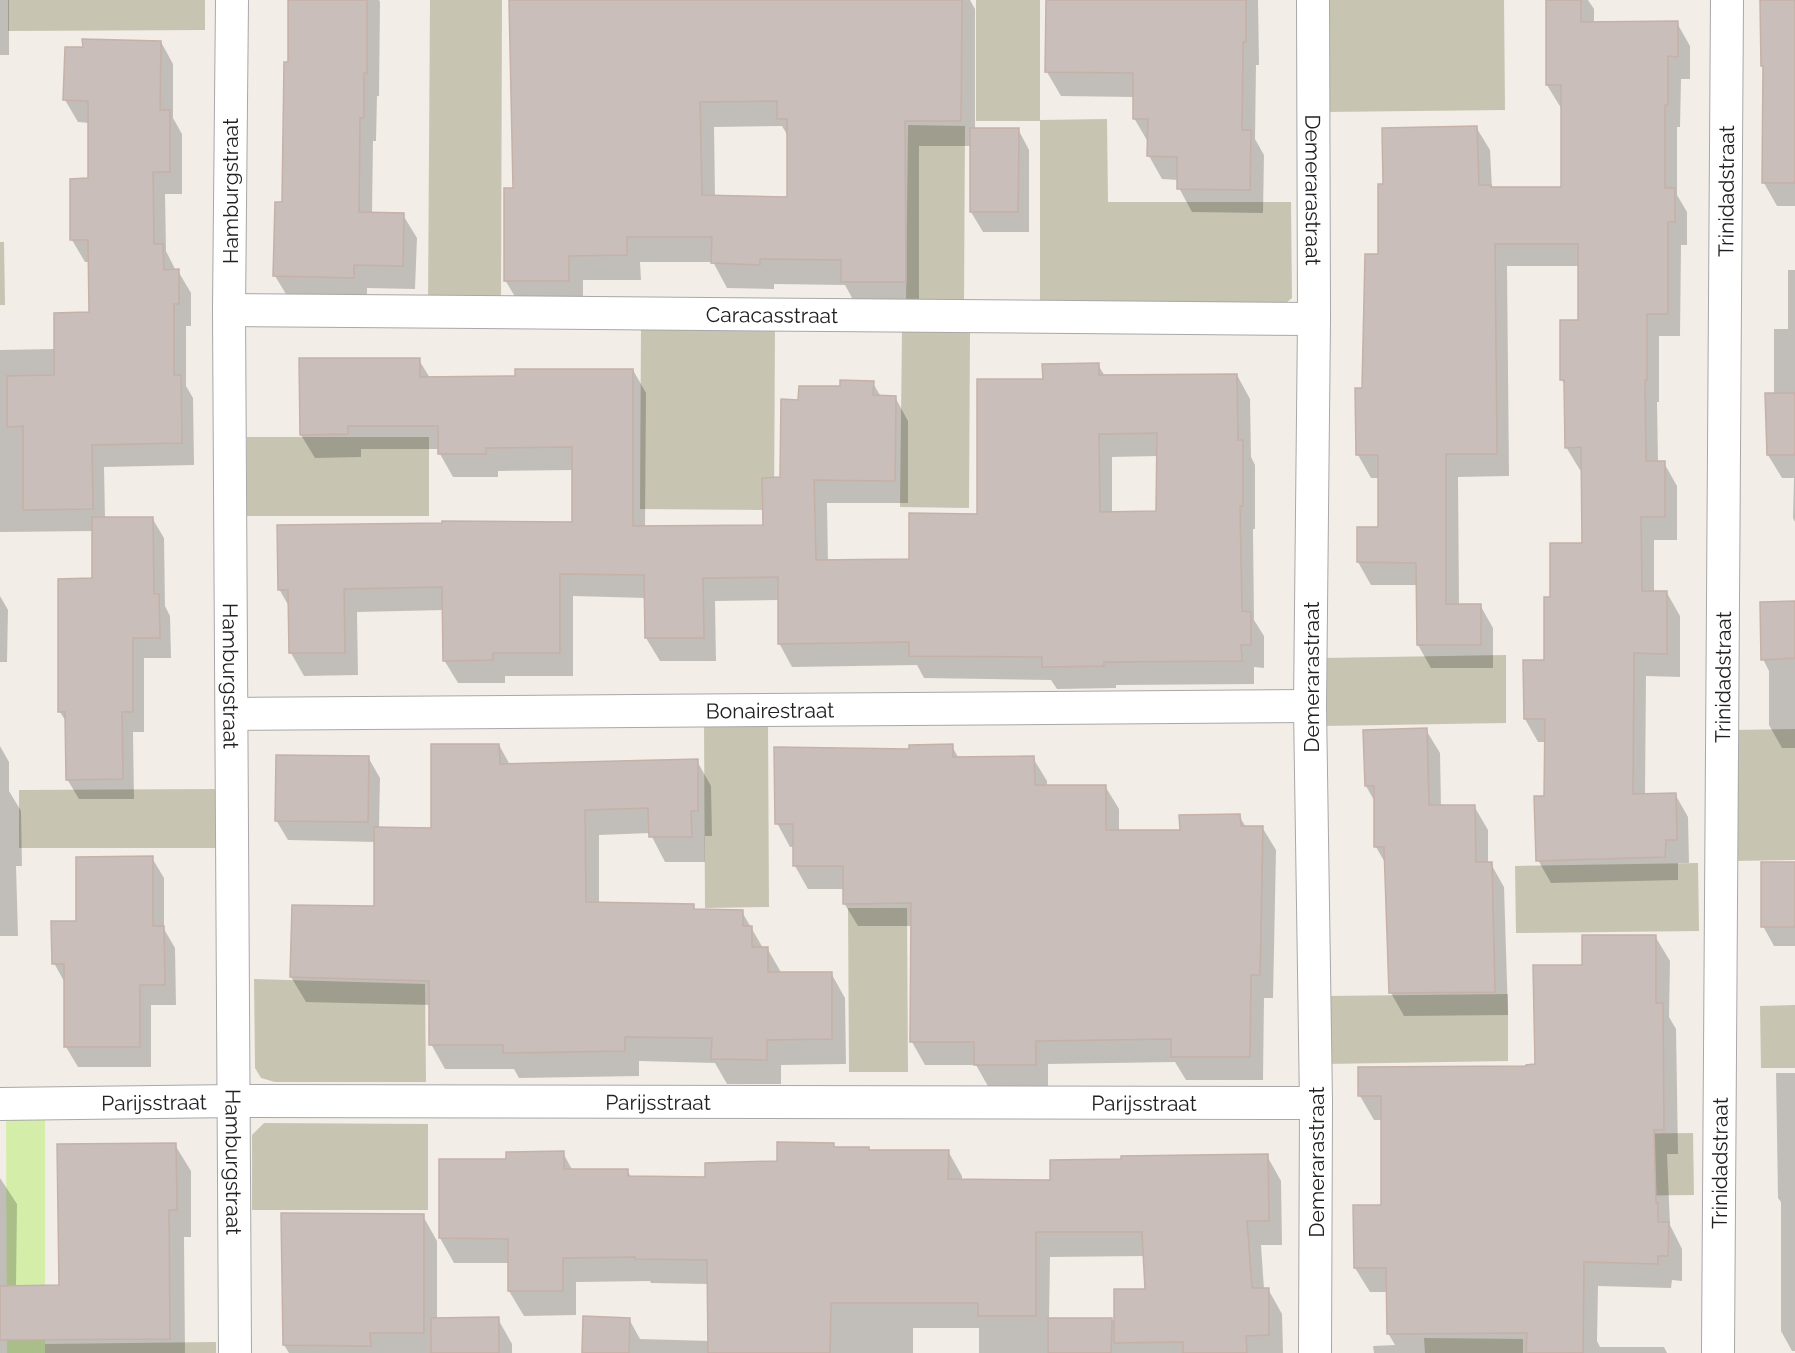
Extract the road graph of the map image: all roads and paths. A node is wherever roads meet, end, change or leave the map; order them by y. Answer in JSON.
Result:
{"nodes":[{"id":1,"x":232,"y":0,"type":"edge"},
{"id":2,"x":1313,"y":0,"type":"edge"},
{"id":3,"x":1726,"y":0,"type":"edge"},
{"id":4,"x":229,"y":310,"type":"junction"},
{"id":5,"x":1314,"y":319,"type":"junction"},
{"id":6,"x":1310,"y":706,"type":"junction"},
{"id":7,"x":232,"y":714,"type":"junction"},
{"id":8,"x":235,"y":1101,"type":"junction"},
{"id":9,"x":1316,"y":1103,"type":"junction"},
{"id":10,"x":0,"y":1104,"type":"edge"},
{"id":11,"x":235,"y":1353,"type":"edge"},
{"id":12,"x":1315,"y":1353,"type":"edge"},
{"id":13,"x":1718,"y":1353,"type":"edge"}],
"edges":[{"from":1,"to":4,"type":"street","name":"Hamburgstraat"},
{"from":2,"to":5,"type":"street","name":"Demerarastraat"},
{"from":3,"to":13,"type":"street","name":"Trinidadstraat"},
{"from":4,"to":5,"type":"street","name":"Caracasstraat"},
{"from":4,"to":7,"type":"street","name":"Hamburgstraat"},
{"from":5,"to":6,"type":"street","name":"Demerarastraat"},
{"from":6,"to":7,"type":"street","name":"Bonairestraat"},
{"from":6,"to":9,"type":"street","name":"Demerarastraat"},
{"from":7,"to":8,"type":"street","name":"Hamburgstraat"},
{"from":8,"to":9,"type":"street","name":"Parijsstraat"},
{"from":8,"to":10,"type":"street","name":"Parijsstraat"},
{"from":8,"to":11,"type":"street","name":"Hamburgstraat"},
{"from":9,"to":12,"type":"street","name":"Demerarastraat"}]}
